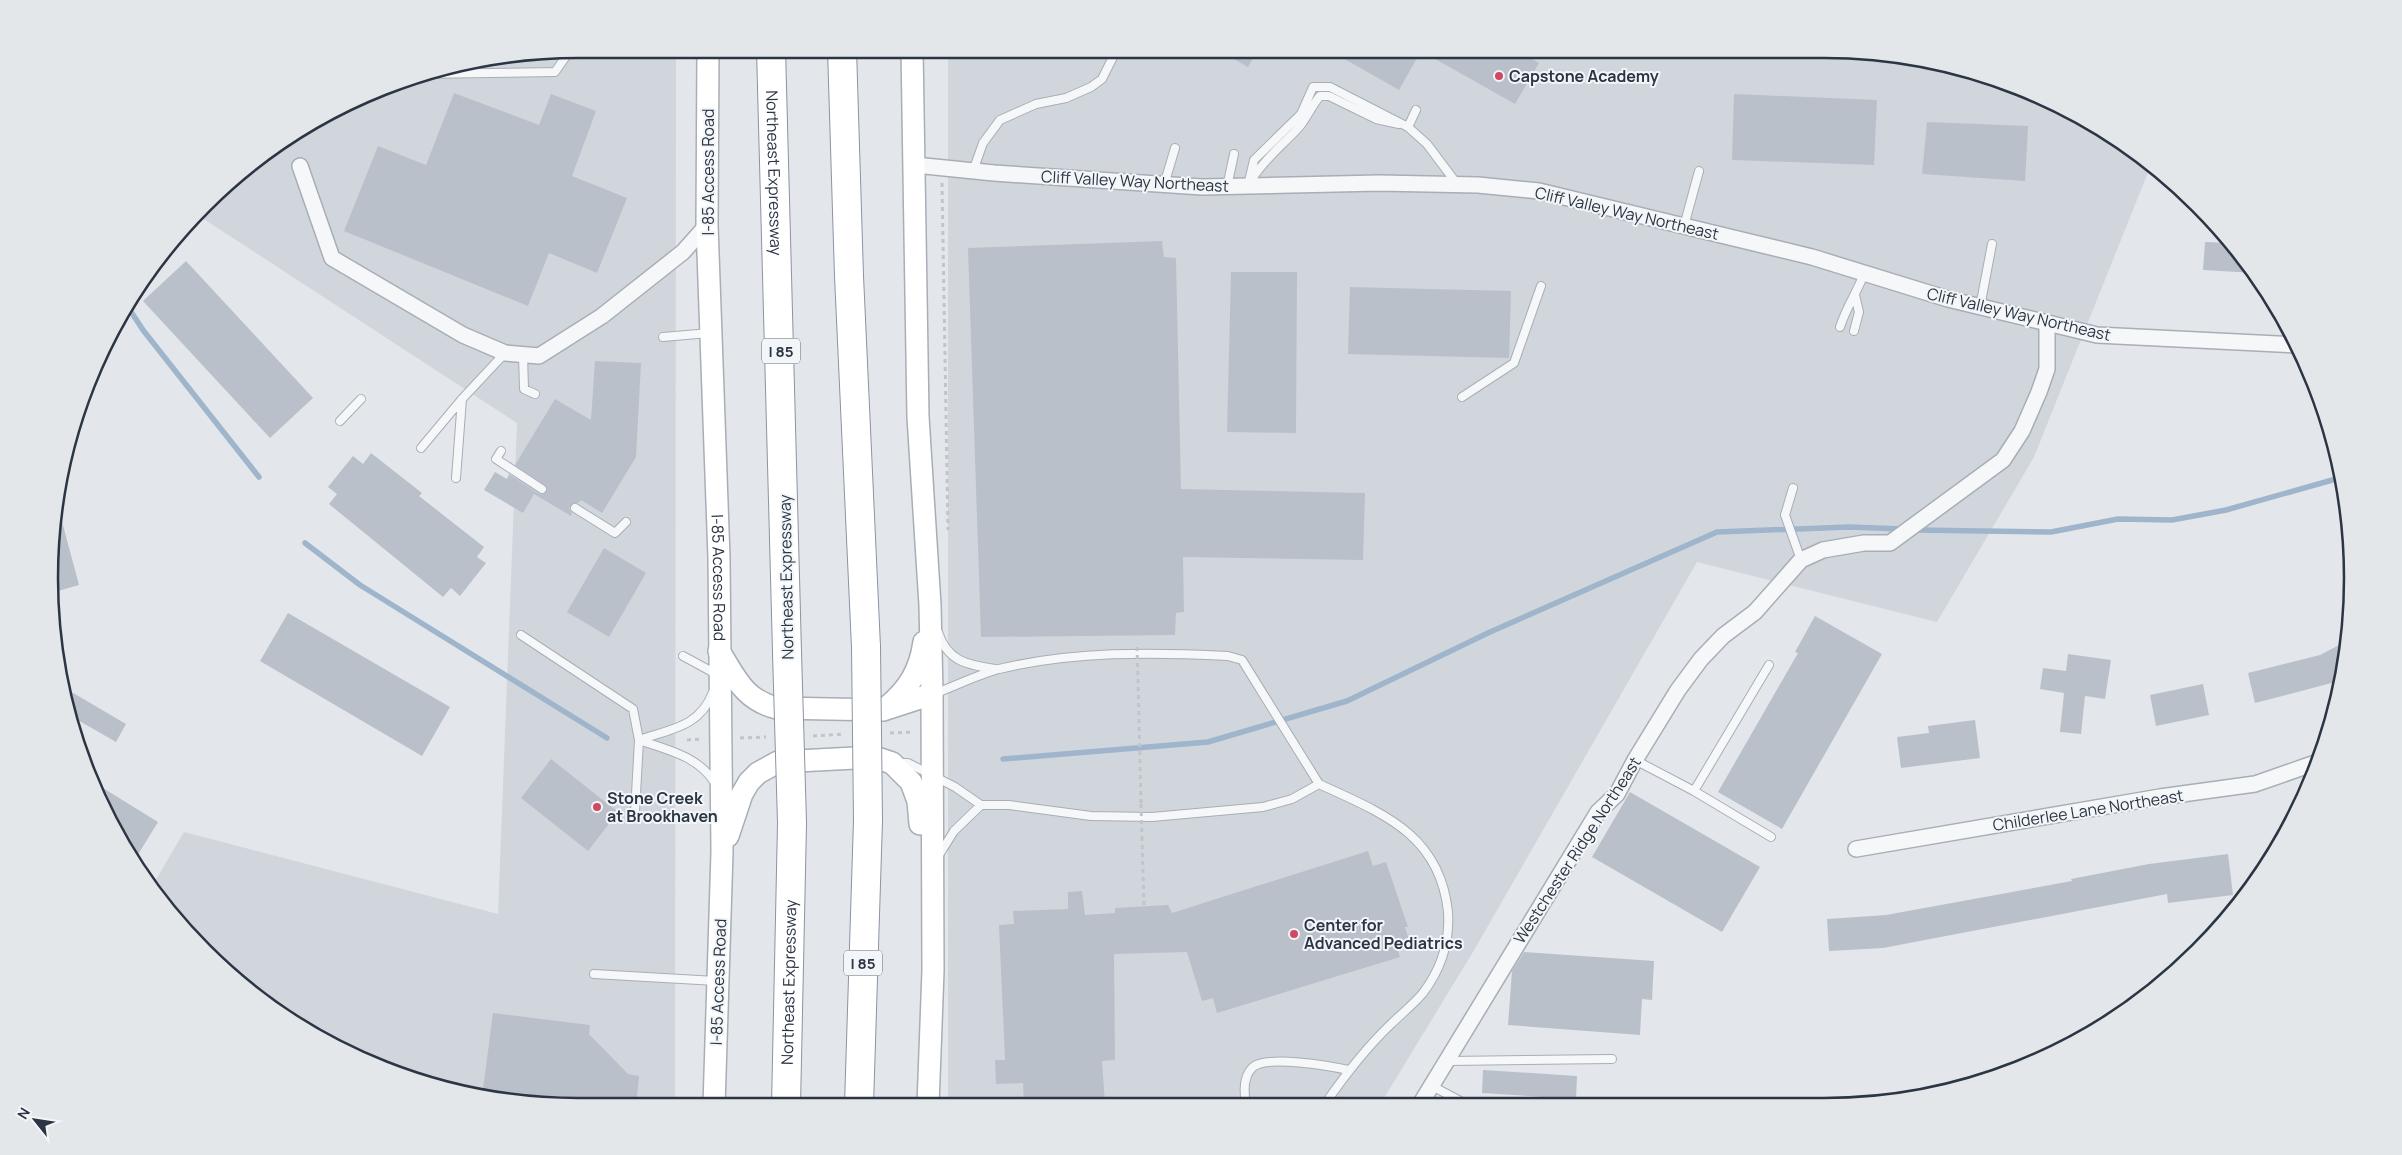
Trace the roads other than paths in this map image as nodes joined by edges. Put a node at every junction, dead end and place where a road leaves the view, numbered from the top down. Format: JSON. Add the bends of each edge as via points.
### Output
{"nodes":[{"id":1,"x":564,"y":58,"type":"edge"},
{"id":2,"x":708,"y":58,"type":"edge"},
{"id":3,"x":771,"y":58,"type":"edge"},
{"id":4,"x":842,"y":58,"type":"edge"},
{"id":5,"x":912,"y":58,"type":"edge"},
{"id":6,"x":1112,"y":58,"type":"edge"},
{"id":7,"x":449,"y":74,"type":"edge"},
{"id":8,"x":1416,"y":110,"type":"dead end"},
{"id":9,"x":1408,"y":127,"type":"junction"},
{"id":10,"x":1175,"y":148,"type":"dead end"},
{"id":11,"x":1234,"y":154,"type":"dead end"},
{"id":12,"x":915,"y":165,"type":"junction"},
{"id":13,"x":300,"y":166,"type":"dead end"},
{"id":14,"x":973,"y":171,"type":"junction"},
{"id":15,"x":1699,"y":171,"type":"dead end"},
{"id":16,"x":1458,"y":185,"type":"junction"},
{"id":17,"x":1164,"y":186,"type":"junction"},
{"id":18,"x":1248,"y":186,"type":"junction"},
{"id":19,"x":1227,"y":187,"type":"junction"},
{"id":20,"x":707,"y":225,"type":"junction"},
{"id":21,"x":1684,"y":226,"type":"junction"},
{"id":22,"x":1992,"y":244,"type":"dead end"},
{"id":23,"x":1864,"y":274,"type":"junction"},
{"id":24,"x":1541,"y":286,"type":"dead end"},
{"id":25,"x":1855,"y":296,"type":"junction"},
{"id":26,"x":1980,"y":307,"type":"junction"},
{"id":27,"x":2047,"y":323,"type":"junction"},
{"id":28,"x":1840,"y":327,"type":"dead end"},
{"id":29,"x":1854,"y":331,"type":"dead end"},
{"id":30,"x":711,"y":333,"type":"junction"},
{"id":31,"x":663,"y":337,"type":"dead end"},
{"id":32,"x":2289,"y":345,"type":"edge"},
{"id":33,"x":505,"y":353,"type":"junction"},
{"id":34,"x":523,"y":355,"type":"junction"},
{"id":35,"x":535,"y":394,"type":"dead end"},
{"id":36,"x":1462,"y":397,"type":"dead end"},
{"id":37,"x":361,"y":399,"type":"dead end"},
{"id":38,"x":462,"y":399,"type":"junction"},
{"id":39,"x":340,"y":421,"type":"dead end"},
{"id":40,"x":421,"y":448,"type":"dead end"},
{"id":41,"x":502,"y":451,"type":"dead end"},
{"id":42,"x":456,"y":478,"type":"dead end"},
{"id":43,"x":1793,"y":488,"type":"dead end"},
{"id":44,"x":542,"y":489,"type":"dead end"},
{"id":45,"x":576,"y":508,"type":"dead end"},
{"id":46,"x":626,"y":522,"type":"dead end"},
{"id":47,"x":1801,"y":560,"type":"junction"},
{"id":48,"x":930,"y":606,"type":"junction"},
{"id":49,"x":521,"y":635,"type":"dead end"},
{"id":50,"x":719,"y":651,"type":"junction"},
{"id":51,"x":683,"y":656,"type":"dead end"},
{"id":52,"x":1769,"y":665,"type":"dead end"},
{"id":53,"x":997,"y":670,"type":"junction"},
{"id":54,"x":720,"y":676,"type":"junction"},
{"id":55,"x":932,"y":694,"type":"junction"},
{"id":56,"x":883,"y":710,"type":"junction"},
{"id":57,"x":639,"y":740,"type":"junction"},
{"id":58,"x":1635,"y":760,"type":"junction"},
{"id":59,"x":892,"y":763,"type":"junction"},
{"id":60,"x":2309,"y":765,"type":"edge"},
{"id":61,"x":931,"y":775,"type":"junction"},
{"id":62,"x":1319,"y":784,"type":"junction"},
{"id":63,"x":1694,"y":791,"type":"junction"},
{"id":64,"x":722,"y":793,"type":"junction"},
{"id":65,"x":981,"y":805,"type":"junction"},
{"id":66,"x":635,"y":812,"type":"dead end"},
{"id":67,"x":1770,"y":836,"type":"dead end"},
{"id":68,"x":1856,"y":849,"type":"dead end"},
{"id":69,"x":722,"y":852,"type":"junction"},
{"id":70,"x":932,"y":865,"type":"junction"},
{"id":71,"x":933,"y":972,"type":"junction"},
{"id":72,"x":594,"y":974,"type":"dead end"},
{"id":73,"x":718,"y":981,"type":"junction"},
{"id":74,"x":1612,"y":1059,"type":"dead end"},
{"id":75,"x":1449,"y":1061,"type":"junction"},
{"id":76,"x":1348,"y":1070,"type":"junction"},
{"id":77,"x":1432,"y":1086,"type":"junction"},
{"id":78,"x":714,"y":1098,"type":"edge"},
{"id":79,"x":786,"y":1098,"type":"edge"},
{"id":80,"x":859,"y":1098,"type":"edge"},
{"id":81,"x":928,"y":1098,"type":"edge"},
{"id":82,"x":1245,"y":1098,"type":"edge"},
{"id":83,"x":1329,"y":1098,"type":"edge"},
{"id":84,"x":1424,"y":1098,"type":"edge"},
{"id":85,"x":1455,"y":1098,"type":"edge"}],
"edges":[{"from":1,"to":7,"type":"lane","via":[[555,72]]},
{"from":2,"to":20,"type":"main road","name":"I-85 Access Road"},
{"from":3,"to":79,"type":"highway","name":"Northeast Expressway","number":"I 85","bridge":true,"via":[[792,823]]},
{"from":4,"to":80,"type":"highway","number":"I 85","bridge":true,"via":[[866,647],[868,820]]},
{"from":5,"to":12,"type":"main road"},
{"from":6,"to":14,"type":"lane","via":[[1102,79],[1091,87],[1066,98],[1036,104],[1000,120],[983,144]]},
{"from":8,"to":9,"type":"lane"},
{"from":9,"to":16,"type":"lane","via":[[1427,144]]},
{"from":9,"to":18,"type":"lane","via":[[1376,119],[1329,96],[1320,96],[1298,127],[1263,162]]},
{"from":9,"to":18,"type":"lane","via":[[1330,87],[1313,87],[1301,114],[1254,160]]},
{"from":10,"to":17,"type":"lane"},
{"from":11,"to":19,"type":"lane"},
{"from":12,"to":14,"type":"street","name":"Cliff Valley Way Northeast"},
{"from":12,"to":48,"type":"main road","via":[[918,417]]},
{"from":13,"to":33,"type":"street","via":[[332,258],[463,336]]},
{"from":14,"to":17,"type":"street","name":"Cliff Valley Way Northeast"},
{"from":15,"to":21,"type":"lane"},
{"from":16,"to":18,"type":"street","name":"Cliff Valley Way Northeast"},
{"from":16,"to":21,"type":"street","name":"Cliff Valley Way Northeast","via":[[1539,191]]},
{"from":17,"to":19,"type":"street","name":"Cliff Valley Way Northeast"},
{"from":18,"to":19,"type":"street","name":"Cliff Valley Way Northeast"},
{"from":20,"to":30,"type":"main road","name":"I-85 Access Road"},
{"from":20,"to":34,"type":"street","via":[[683,252],[602,316],[539,356]]},
{"from":21,"to":23,"type":"street","name":"Cliff Valley Way Northeast"},
{"from":22,"to":26,"type":"lane"},
{"from":23,"to":25,"type":"lane"},
{"from":23,"to":26,"type":"street","name":"Cliff Valley Way Northeast"},
{"from":24,"to":36,"type":"lane","via":[[1514,363]]},
{"from":25,"to":28,"type":"lane","via":[[1845,310]]},
{"from":25,"to":29,"type":"lane","via":[[1859,312]]},
{"from":26,"to":27,"type":"street","name":"Cliff Valley Way Northeast"},
{"from":27,"to":32,"type":"street","name":"Cliff Valley Way Northeast","via":[[2097,335]]},
{"from":27,"to":47,"type":"street","name":"Westchester Ridge Northeast","via":[[2047,369],[2022,431],[2003,460],[1890,542],[1823,550]]},
{"from":30,"to":31,"type":"lane"},
{"from":30,"to":50,"type":"main road","name":"I-85 Access Road"},
{"from":33,"to":34,"type":"street"},
{"from":33,"to":38,"type":"lane"},
{"from":34,"to":35,"type":"lane","via":[[524,389]]},
{"from":37,"to":39,"type":"lane"},
{"from":38,"to":40,"type":"lane"},
{"from":38,"to":42,"type":"lane"},
{"from":41,"to":44,"type":"lane","via":[[496,459]]},
{"from":43,"to":47,"type":"lane","via":[[1785,515]]},
{"from":45,"to":46,"type":"lane","via":[[615,533]]},
{"from":47,"to":58,"type":"street","name":"Westchester Ridge Northeast","via":[[1755,612],[1723,636],[1701,659]]},
{"from":48,"to":53,"type":"lane","via":[[950,655],[971,665]]},
{"from":48,"to":55,"type":"main road"},
{"from":48,"to":56,"type":"main road","via":[[923,650],[914,674],[903,694]]},
{"from":49,"to":57,"type":"lane","via":[[633,709]]},
{"from":50,"to":54,"type":"main road","name":"I-85 Access Road"},
{"from":50,"to":56,"type":"main road","via":[[747,694],[762,704],[777,708]]},
{"from":51,"to":54,"type":"lane"},
{"from":52,"to":63,"type":"lane"},
{"from":53,"to":55,"type":"lane"},
{"from":53,"to":62,"type":"lane","via":[[1089,655],[1223,655],[1242,660]]},
{"from":54,"to":57,"type":"lane","via":[[701,715],[687,724]]},
{"from":54,"to":64,"type":"main road","name":"I-85 Access Road"},
{"from":55,"to":56,"type":"main road"},
{"from":55,"to":61,"type":"main road"},
{"from":57,"to":64,"type":"lane","via":[[697,762]]},
{"from":57,"to":66,"type":"lane"},
{"from":58,"to":63,"type":"lane"},
{"from":58,"to":75,"type":"street","name":"Westchester Ridge Northeast","via":[[1617,794],[1593,820]]},
{"from":59,"to":61,"type":"lane","via":[[908,763]]},
{"from":59,"to":69,"type":"main road","via":[[874,757],[778,762],[749,782]]},
{"from":59,"to":71,"type":"main road","via":[[911,782],[918,801]]},
{"from":60,"to":68,"type":"street","name":"Childerlee Lane Northeast","via":[[2255,784]]},
{"from":61,"to":65,"type":"lane"},
{"from":61,"to":70,"type":"main road"},
{"from":62,"to":65,"type":"lane","via":[[1292,799],[1264,807],[1152,817],[1090,816],[1009,804]]},
{"from":62,"to":76,"type":"lane","via":[[1402,826],[1422,844],[1436,866],[1446,892],[1446,948],[1434,977],[1414,1004]]},
{"from":63,"to":67,"type":"lane"},
{"from":64,"to":69,"type":"main road","name":"I-85 Access Road"},
{"from":65,"to":70,"type":"lane","via":[[954,831]]},
{"from":69,"to":73,"type":"main road","name":"I-85 Access Road"},
{"from":70,"to":71,"type":"main road"},
{"from":71,"to":81,"type":"main road"},
{"from":72,"to":73,"type":"lane"},
{"from":73,"to":78,"type":"main road","name":"I-85 Access Road"},
{"from":74,"to":75,"type":"lane"},
{"from":75,"to":77,"type":"street","name":"Westchester Ridge Northeast"},
{"from":76,"to":82,"type":"lane","via":[[1274,1062],[1258,1064],[1247,1075]]},
{"from":76,"to":83,"type":"lane"},
{"from":77,"to":84,"type":"street","name":"Westchester Ridge Northeast"},
{"from":77,"to":85,"type":"lane"}]}
